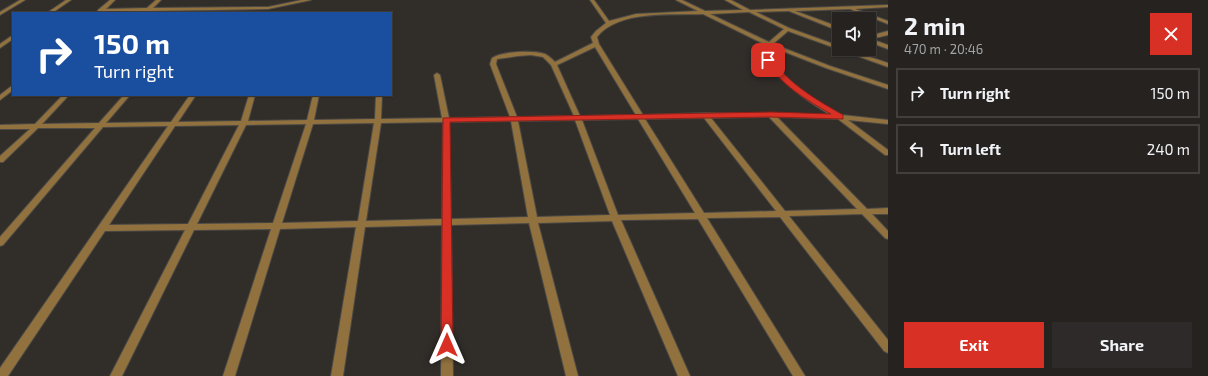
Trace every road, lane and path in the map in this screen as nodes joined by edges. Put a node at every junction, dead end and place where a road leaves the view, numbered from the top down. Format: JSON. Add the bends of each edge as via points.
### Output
{"nodes":[{"id":1,"x":23,"y":0,"type":"edge"},
{"id":2,"x":69,"y":0,"type":"edge"},
{"id":3,"x":113,"y":0,"type":"edge"},
{"id":4,"x":159,"y":0,"type":"edge"},
{"id":5,"x":309,"y":0,"type":"edge"},
{"id":6,"x":592,"y":0,"type":"edge"},
{"id":7,"x":678,"y":0,"type":"edge"},
{"id":8,"x":728,"y":0,"type":"edge"},
{"id":9,"x":199,"y":6,"type":"junction"},
{"id":10,"x":888,"y":6,"type":"edge"},
{"id":11,"x":240,"y":8,"type":"edge"},
{"id":12,"x":849,"y":8,"type":"junction"},
{"id":13,"x":788,"y":10,"type":"junction"},
{"id":14,"x":147,"y":11,"type":"edge"},
{"id":15,"x":268,"y":11,"type":"edge"},
{"id":16,"x":752,"y":11,"type":"junction"},
{"id":17,"x":51,"y":12,"type":"edge"},
{"id":18,"x":99,"y":12,"type":"edge"},
{"id":19,"x":193,"y":12,"type":"edge"},
{"id":20,"x":701,"y":12,"type":"junction"},
{"id":21,"x":0,"y":14,"type":"edge"},
{"id":22,"x":608,"y":23,"type":"junction"},
{"id":23,"x":888,"y":23,"type":"edge"},
{"id":24,"x":832,"y":26,"type":"edge"},
{"id":25,"x":787,"y":29,"type":"junction"},
{"id":26,"x":888,"y":33,"type":"edge"},
{"id":27,"x":876,"y":37,"type":"edge"},
{"id":28,"x":12,"y":38,"type":"edge"},
{"id":29,"x":876,"y":42,"type":"edge"},
{"id":30,"x":12,"y":43,"type":"edge"},
{"id":31,"x":1,"y":44,"type":"edge"},
{"id":32,"x":596,"y":44,"type":"junction"},
{"id":33,"x":769,"y":44,"type":"junction"},
{"id":34,"x":832,"y":46,"type":"edge"},
{"id":35,"x":888,"y":47,"type":"edge"},
{"id":36,"x":861,"y":56,"type":"edge"},
{"id":37,"x":554,"y":64,"type":"junction"},
{"id":38,"x":888,"y":65,"type":"edge"},
{"id":39,"x":437,"y":75,"type":"dead end"},
{"id":40,"x":888,"y":87,"type":"edge"},
{"id":41,"x":12,"y":88,"type":"edge"},
{"id":42,"x":65,"y":96,"type":"edge"},
{"id":43,"x":126,"y":96,"type":"edge"},
{"id":44,"x":192,"y":96,"type":"edge"},
{"id":45,"x":252,"y":96,"type":"edge"},
{"id":46,"x":316,"y":96,"type":"edge"},
{"id":47,"x":379,"y":96,"type":"edge"},
{"id":48,"x":0,"y":98,"type":"edge"},
{"id":49,"x":705,"y":115,"type":"junction"},
{"id":50,"x":771,"y":115,"type":"junction"},
{"id":51,"x":640,"y":116,"type":"junction"},
{"id":52,"x":840,"y":117,"type":"junction"},
{"id":53,"x":514,"y":118,"type":"junction"},
{"id":54,"x":578,"y":118,"type":"junction"},
{"id":55,"x":446,"y":119,"type":"junction"},
{"id":56,"x":378,"y":120,"type":"junction"},
{"id":57,"x":244,"y":122,"type":"junction"},
{"id":58,"x":310,"y":122,"type":"junction"},
{"id":59,"x":888,"y":122,"type":"edge"},
{"id":60,"x":173,"y":124,"type":"junction"},
{"id":61,"x":101,"y":125,"type":"junction"},
{"id":62,"x":37,"y":126,"type":"junction"},
{"id":63,"x":0,"y":127,"type":"edge"},
{"id":64,"x":888,"y":153,"type":"edge"},
{"id":65,"x":0,"y":160,"type":"edge"},
{"id":66,"x":888,"y":211,"type":"edge"},
{"id":67,"x":864,"y":212,"type":"junction"},
{"id":68,"x":782,"y":213,"type":"junction"},
{"id":69,"x":700,"y":215,"type":"junction"},
{"id":70,"x":615,"y":217,"type":"junction"},
{"id":71,"x":533,"y":220,"type":"junction"},
{"id":72,"x":446,"y":222,"type":"junction"},
{"id":73,"x":361,"y":224,"type":"junction"},
{"id":74,"x":191,"y":226,"type":"junction"},
{"id":75,"x":277,"y":226,"type":"junction"},
{"id":76,"x":101,"y":228,"type":"junction"},
{"id":77,"x":10,"y":231,"type":"junction"},
{"id":78,"x":0,"y":232,"type":"edge"},
{"id":79,"x":888,"y":236,"type":"edge"},
{"id":80,"x":0,"y":243,"type":"edge"},
{"id":81,"x":888,"y":348,"type":"edge"},
{"id":82,"x":1,"y":376,"type":"edge"},
{"id":83,"x":116,"y":376,"type":"edge"},
{"id":84,"x":229,"y":376,"type":"edge"},
{"id":85,"x":337,"y":376,"type":"edge"},
{"id":86,"x":447,"y":376,"type":"edge"},
{"id":87,"x":572,"y":376,"type":"edge"},
{"id":88,"x":684,"y":376,"type":"edge"},
{"id":89,"x":799,"y":376,"type":"edge"}],
"edges":[{"from":1,"to":21,"type":"street"},
{"from":2,"to":17,"type":"street"},
{"from":3,"to":18,"type":"street"},
{"from":4,"to":14,"type":"street"},
{"from":5,"to":15,"type":"street"},
{"from":6,"to":22,"type":"street"},
{"from":7,"to":20,"type":"street"},
{"from":8,"to":16,"type":"street"},
{"from":9,"to":11,"type":"street"},
{"from":9,"to":14,"type":"street"},
{"from":9,"to":19,"type":"street"},
{"from":10,"to":12,"type":"street"},
{"from":11,"to":15,"type":"street"},
{"from":12,"to":13,"type":"street"},
{"from":12,"to":23,"type":"street"},
{"from":13,"to":16,"type":"street"},
{"from":13,"to":24,"type":"street"},
{"from":14,"to":18,"type":"street"},
{"from":16,"to":20,"type":"street"},
{"from":16,"to":25,"type":"street"},
{"from":20,"to":22,"type":"street","via":[[636,15]]},
{"from":20,"to":33,"type":"street"},
{"from":22,"to":32,"type":"street","via":[[594,37]]},
{"from":25,"to":33,"type":"street"},
{"from":25,"to":34,"type":"street"},
{"from":26,"to":27,"type":"street"},
{"from":28,"to":31,"type":"street"},
{"from":29,"to":35,"type":"street"},
{"from":30,"to":31,"type":"street"},
{"from":32,"to":37,"type":"street"},
{"from":32,"to":51,"type":"street"},
{"from":33,"to":40,"type":"street"},
{"from":33,"to":52,"type":"street","via":[[768,60],[774,68],[802,94]]},
{"from":36,"to":38,"type":"street"},
{"from":37,"to":53,"type":"street","via":[[548,58],[533,54],[495,58],[493,64]]},
{"from":37,"to":54,"type":"street"},
{"from":39,"to":55,"type":"street"},
{"from":41,"to":48,"type":"street"},
{"from":42,"to":62,"type":"street"},
{"from":43,"to":61,"type":"street"},
{"from":44,"to":60,"type":"street"},
{"from":45,"to":57,"type":"street"},
{"from":46,"to":58,"type":"street"},
{"from":47,"to":56,"type":"street"},
{"from":49,"to":50,"type":"street"},
{"from":49,"to":51,"type":"street"},
{"from":49,"to":68,"type":"street"},
{"from":50,"to":52,"type":"street"},
{"from":50,"to":67,"type":"street"},
{"from":51,"to":54,"type":"street"},
{"from":51,"to":69,"type":"street"},
{"from":52,"to":59,"type":"street"},
{"from":52,"to":64,"type":"street"},
{"from":53,"to":54,"type":"street"},
{"from":53,"to":55,"type":"street"},
{"from":53,"to":71,"type":"street"},
{"from":54,"to":70,"type":"street"},
{"from":55,"to":56,"type":"street"},
{"from":55,"to":72,"type":"street"},
{"from":56,"to":58,"type":"street"},
{"from":56,"to":73,"type":"street"},
{"from":57,"to":58,"type":"street"},
{"from":57,"to":60,"type":"street"},
{"from":57,"to":74,"type":"street"},
{"from":58,"to":75,"type":"street"},
{"from":60,"to":61,"type":"street"},
{"from":60,"to":76,"type":"street"},
{"from":61,"to":62,"type":"street"},
{"from":61,"to":77,"type":"street"},
{"from":62,"to":63,"type":"street"},
{"from":62,"to":65,"type":"street"},
{"from":66,"to":67,"type":"street"},
{"from":67,"to":68,"type":"street"},
{"from":67,"to":79,"type":"street"},
{"from":68,"to":69,"type":"street"},
{"from":68,"to":81,"type":"street"},
{"from":69,"to":70,"type":"street"},
{"from":69,"to":89,"type":"street"},
{"from":70,"to":71,"type":"street"},
{"from":70,"to":88,"type":"street"},
{"from":71,"to":72,"type":"street"},
{"from":71,"to":87,"type":"street"},
{"from":72,"to":73,"type":"street"},
{"from":72,"to":86,"type":"street"},
{"from":73,"to":75,"type":"street"},
{"from":73,"to":85,"type":"street"},
{"from":74,"to":75,"type":"street"},
{"from":74,"to":76,"type":"street"},
{"from":74,"to":83,"type":"street"},
{"from":75,"to":84,"type":"street"},
{"from":76,"to":82,"type":"street"},
{"from":77,"to":78,"type":"street"},
{"from":77,"to":80,"type":"street"}]}
